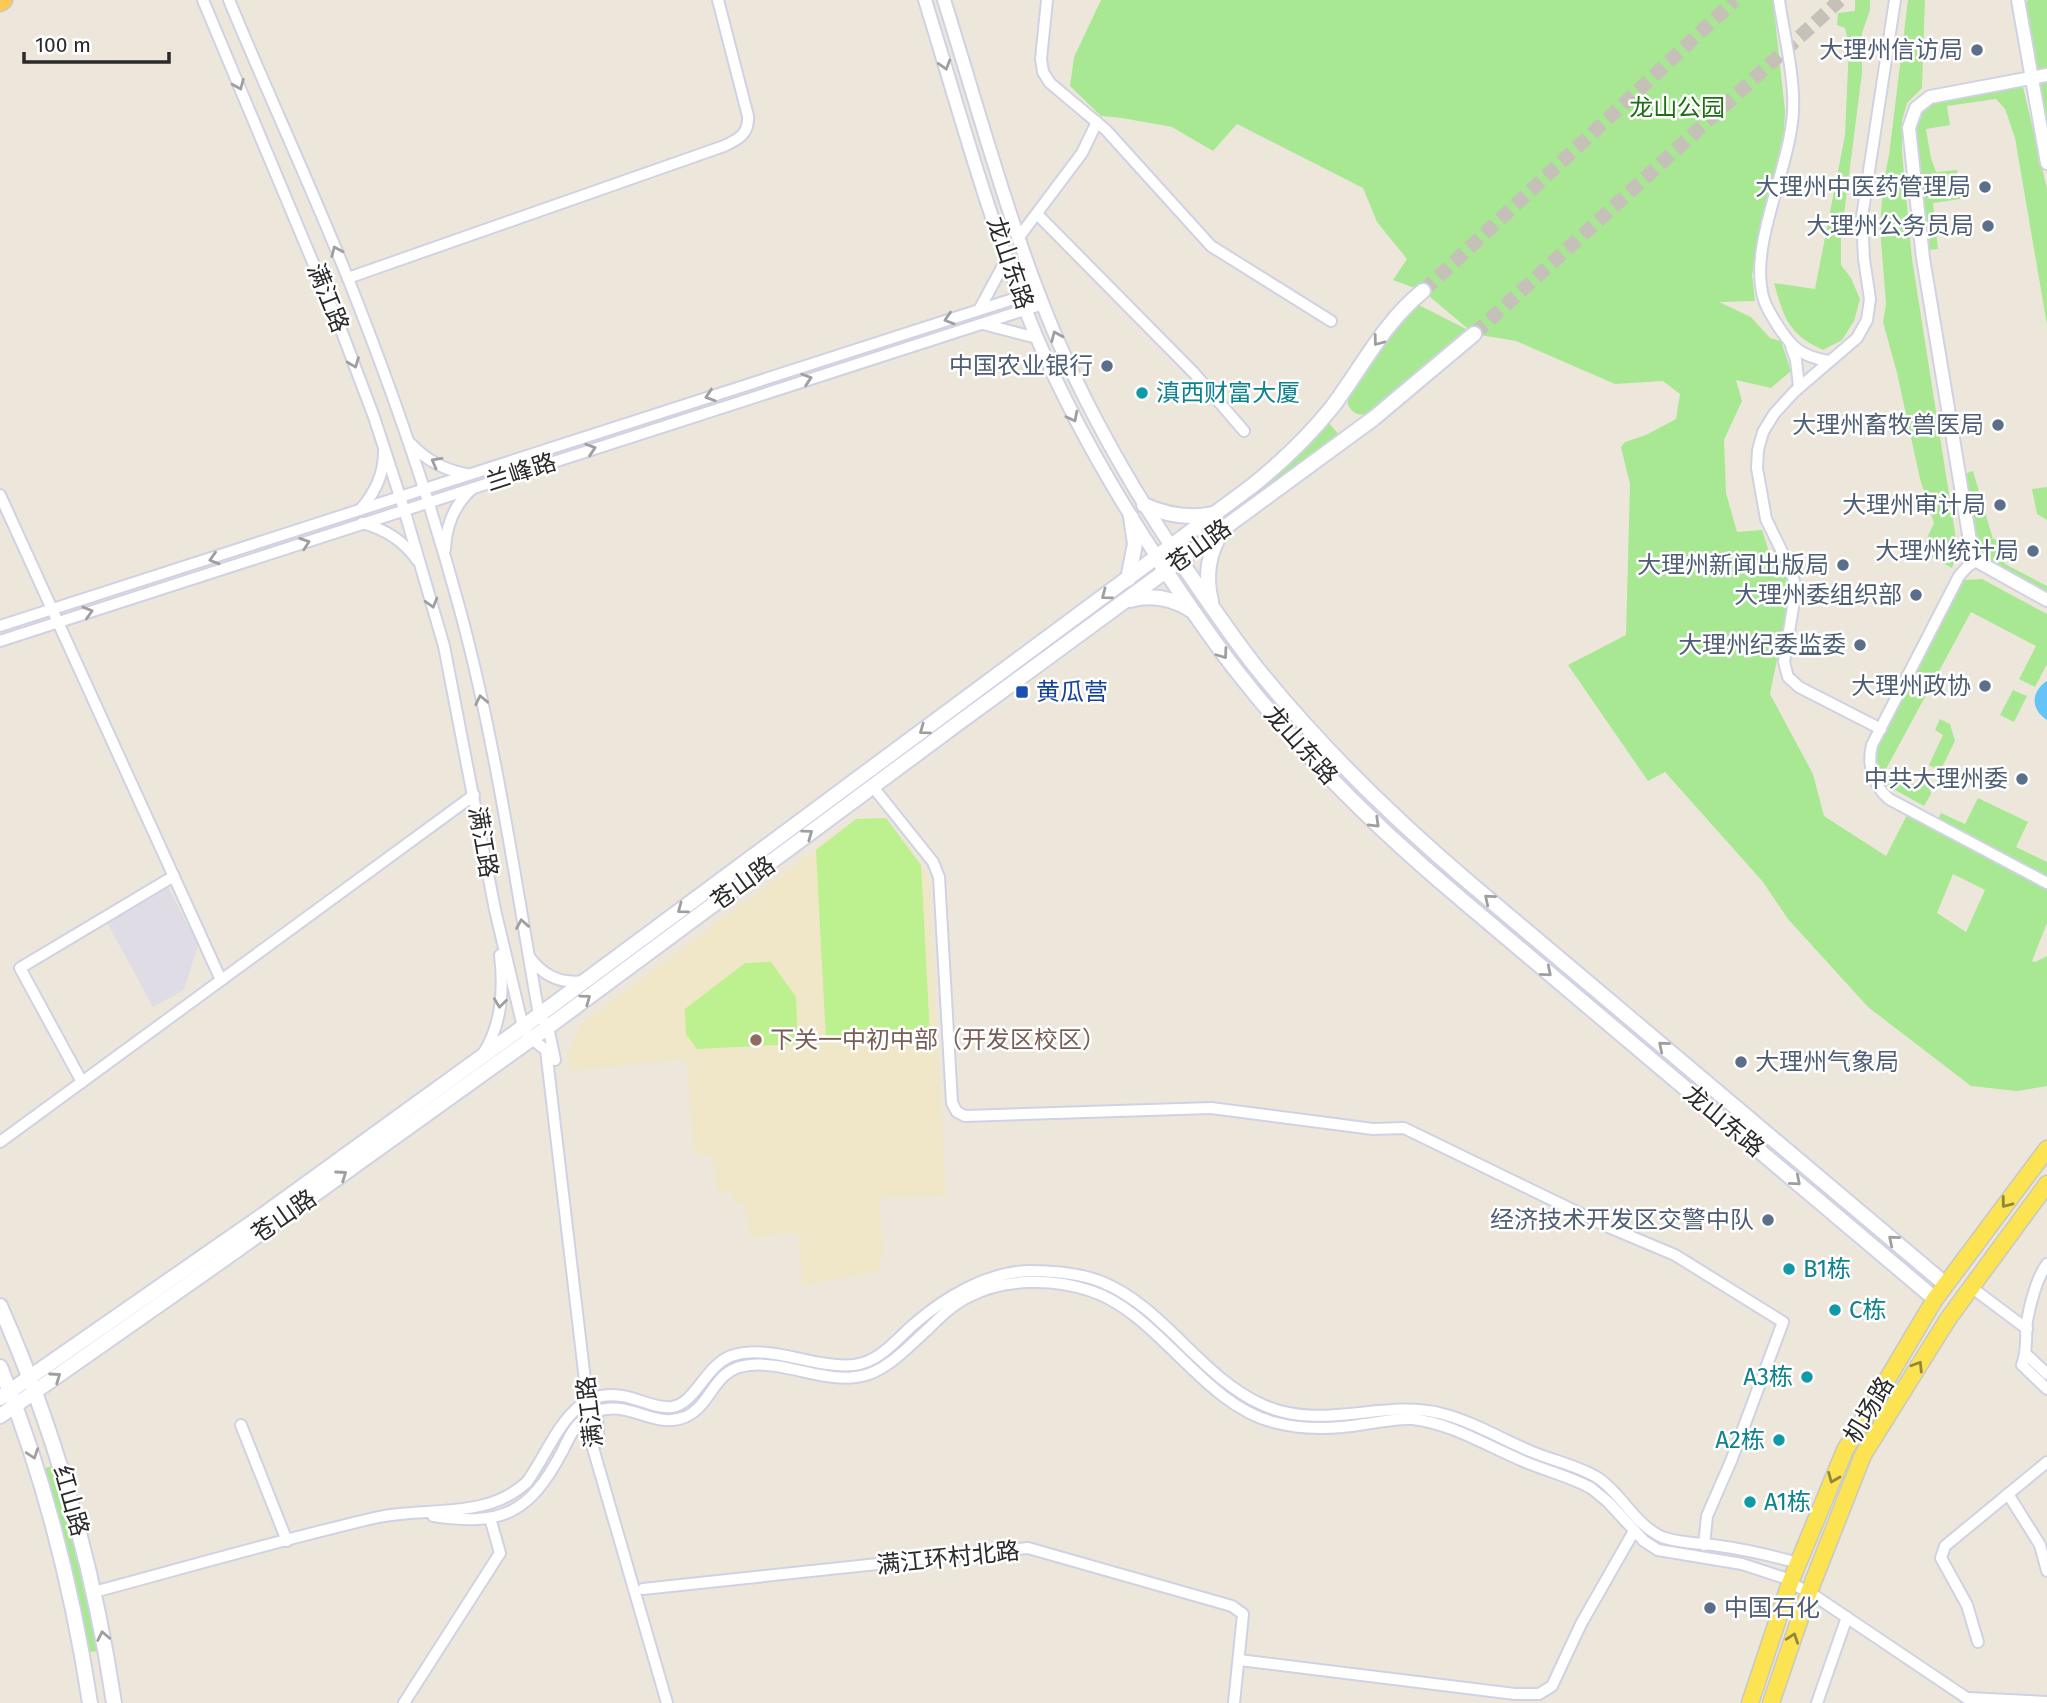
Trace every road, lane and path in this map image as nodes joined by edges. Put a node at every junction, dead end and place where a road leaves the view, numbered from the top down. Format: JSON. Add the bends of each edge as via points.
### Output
{"nodes":[{"id":1,"x":203,"y":0,"type":"edge"},
{"id":2,"x":229,"y":0,"type":"edge"},
{"id":3,"x":718,"y":0,"type":"edge"},
{"id":4,"x":925,"y":0,"type":"edge"},
{"id":5,"x":944,"y":0,"type":"edge"},
{"id":6,"x":1047,"y":0,"type":"edge"},
{"id":7,"x":1779,"y":0,"type":"edge"},
{"id":8,"x":1895,"y":0,"type":"edge"},
{"id":9,"x":2018,"y":0,"type":"edge"},
{"id":10,"x":2047,"y":75,"type":"edge"},
{"id":11,"x":2032,"y":78,"type":"junction"},
{"id":12,"x":1097,"y":122,"type":"junction"},
{"id":13,"x":2047,"y":163,"type":"edge"},
{"id":14,"x":1037,"y":214,"type":"junction"},
{"id":15,"x":1019,"y":237,"type":"junction"},
{"id":16,"x":1007,"y":258,"type":"junction"},
{"id":17,"x":348,"y":278,"type":"junction"},
{"id":18,"x":1423,"y":290,"type":"tunnel mouth"},
{"id":19,"x":1040,"y":298,"type":"junction"},
{"id":20,"x":1023,"y":303,"type":"junction"},
{"id":21,"x":979,"y":310,"type":"junction"},
{"id":22,"x":1331,"y":321,"type":"dead end"},
{"id":23,"x":980,"y":324,"type":"junction"},
{"id":24,"x":1474,"y":334,"type":"tunnel mouth"},
{"id":25,"x":1037,"y":338,"type":"junction"},
{"id":26,"x":1791,"y":346,"type":"junction"},
{"id":27,"x":1828,"y":361,"type":"junction"},
{"id":28,"x":1799,"y":387,"type":"junction"},
{"id":29,"x":1244,"y":431,"type":"dead end"},
{"id":30,"x":408,"y":440,"type":"junction"},
{"id":31,"x":384,"y":446,"type":"junction"},
{"id":32,"x":469,"y":474,"type":"junction"},
{"id":33,"x":473,"y":487,"type":"junction"},
{"id":34,"x":424,"y":489,"type":"junction"},
{"id":35,"x":0,"y":495,"type":"edge"},
{"id":36,"x":400,"y":496,"type":"junction"},
{"id":37,"x":428,"y":502,"type":"junction"},
{"id":38,"x":1144,"y":505,"type":"junction"},
{"id":39,"x":404,"y":509,"type":"junction"},
{"id":40,"x":359,"y":510,"type":"junction"},
{"id":41,"x":1217,"y":513,"type":"junction"},
{"id":42,"x":1131,"y":517,"type":"junction"},
{"id":43,"x":362,"y":523,"type":"junction"},
{"id":44,"x":1225,"y":528,"type":"junction"},
{"id":45,"x":1171,"y":546,"type":"junction"},
{"id":46,"x":1157,"y":557,"type":"junction"},
{"id":47,"x":1180,"y":560,"type":"junction"},
{"id":48,"x":1977,"y":561,"type":"junction"},
{"id":49,"x":448,"y":569,"type":"junction"},
{"id":50,"x":1166,"y":570,"type":"junction"},
{"id":51,"x":424,"y":573,"type":"junction"},
{"id":52,"x":1128,"y":579,"type":"junction"},
{"id":53,"x":2047,"y":600,"type":"edge"},
{"id":54,"x":1119,"y":604,"type":"junction"},
{"id":55,"x":52,"y":609,"type":"junction"},
{"id":56,"x":1214,"y":609,"type":"junction"},
{"id":57,"x":1196,"y":614,"type":"junction"},
{"id":58,"x":58,"y":622,"type":"junction"},
{"id":59,"x":0,"y":626,"type":"edge"},
{"id":60,"x":0,"y":641,"type":"edge"},
{"id":61,"x":1881,"y":729,"type":"junction"},
{"id":62,"x":873,"y":787,"type":"junction"},
{"id":63,"x":474,"y":795,"type":"junction"},
{"id":64,"x":174,"y":876,"type":"junction"},
{"id":65,"x":2047,"y":883,"type":"edge"},
{"id":66,"x":495,"y":910,"type":"junction"},
{"id":67,"x":528,"y":956,"type":"junction"},
{"id":68,"x":222,"y":980,"type":"junction"},
{"id":69,"x":587,"y":980,"type":"junction"},
{"id":70,"x":543,"y":1021,"type":"junction"},
{"id":71,"x":527,"y":1033,"type":"junction"},
{"id":72,"x":478,"y":1059,"type":"junction"},
{"id":73,"x":82,"y":1082,"type":"junction"},
{"id":74,"x":0,"y":1142,"type":"edge"},
{"id":75,"x":2047,"y":1149,"type":"edge"},
{"id":76,"x":2047,"y":1184,"type":"edge"},
{"id":77,"x":1917,"y":1260,"type":"junction"},
{"id":78,"x":2047,"y":1264,"type":"edge"},
{"id":79,"x":1905,"y":1274,"type":"junction"},
{"id":80,"x":1101,"y":1282,"type":"junction"},
{"id":81,"x":1945,"y":1284,"type":"junction"},
{"id":82,"x":1971,"y":1287,"type":"junction"},
{"id":83,"x":1096,"y":1293,"type":"junction"},
{"id":84,"x":1935,"y":1299,"type":"junction"},
{"id":85,"x":0,"y":1306,"type":"edge"},
{"id":86,"x":2027,"y":1329,"type":"junction"},
{"id":87,"x":908,"y":1330,"type":"junction"},
{"id":88,"x":916,"y":1339,"type":"junction"},
{"id":89,"x":2026,"y":1354,"type":"junction"},
{"id":90,"x":0,"y":1367,"type":"edge"},
{"id":91,"x":2047,"y":1374,"type":"edge"},
{"id":92,"x":33,"y":1384,"type":"junction"},
{"id":93,"x":2047,"y":1389,"type":"edge"},
{"id":94,"x":5,"y":1394,"type":"edge"},
{"id":95,"x":592,"y":1398,"type":"junction"},
{"id":96,"x":15,"y":1405,"type":"junction"},
{"id":97,"x":593,"y":1413,"type":"junction"},
{"id":98,"x":0,"y":1416,"type":"edge"},
{"id":99,"x":241,"y":1425,"type":"dead end"},
{"id":100,"x":541,"y":1459,"type":"junction"},
{"id":101,"x":2047,"y":1462,"type":"edge"},
{"id":102,"x":554,"y":1465,"type":"junction"},
{"id":103,"x":2008,"y":1494,"type":"junction"},
{"id":104,"x":413,"y":1514,"type":"junction"},
{"id":105,"x":490,"y":1518,"type":"junction"},
{"id":106,"x":1634,"y":1531,"type":"junction"},
{"id":107,"x":287,"y":1541,"type":"junction"},
{"id":108,"x":1704,"y":1545,"type":"junction"},
{"id":109,"x":1798,"y":1563,"type":"junction"},
{"id":110,"x":2047,"y":1571,"type":"edge"},
{"id":111,"x":1791,"y":1581,"type":"junction"},
{"id":112,"x":643,"y":1589,"type":"junction"},
{"id":113,"x":94,"y":1592,"type":"junction"},
{"id":114,"x":1809,"y":1592,"type":"junction"},
{"id":115,"x":1847,"y":1617,"type":"junction"},
{"id":116,"x":1978,"y":1642,"type":"dead end"},
{"id":117,"x":1239,"y":1660,"type":"junction"},
{"id":118,"x":1971,"y":1701,"type":"edge"},
{"id":119,"x":2047,"y":1702,"type":"edge"},
{"id":120,"x":90,"y":1703,"type":"edge"},
{"id":121,"x":114,"y":1703,"type":"edge"},
{"id":122,"x":404,"y":1703,"type":"edge"},
{"id":123,"x":667,"y":1703,"type":"edge"},
{"id":124,"x":675,"y":1703,"type":"edge"},
{"id":125,"x":1234,"y":1703,"type":"edge"},
{"id":126,"x":1750,"y":1703,"type":"edge"},
{"id":127,"x":1771,"y":1703,"type":"edge"},
{"id":128,"x":1817,"y":1703,"type":"edge"}],
"edges":[{"from":1,"to":31,"type":"street","name":"满江路","one_way":true,"via":[[330,303]]},
{"from":17,"to":2,"type":"street","name":"满江路","one_way":true},
{"from":3,"to":17,"type":"street","via":[[748,116],[747,130],[737,140]]},
{"from":4,"to":16,"type":"street","name":"龙山东路","one_way":true},
{"from":5,"to":15,"type":"street","name":"龙山东路"},
{"from":6,"to":12,"type":"street","via":[[1043,72]]},
{"from":7,"to":26,"type":"street","via":[[1793,110],[1760,275],[1765,302]]},
{"from":8,"to":27,"type":"street","via":[[1862,217],[1869,310],[1857,338]]},
{"from":9,"to":11,"type":"street"},
{"from":10,"to":11,"type":"street"},
{"from":11,"to":13,"type":"street"},
{"from":11,"to":48,"type":"street","via":[[1930,97],[1916,108],[1910,121],[1923,258],[1969,542]]},
{"from":12,"to":14,"type":"street","via":[[1082,153]]},
{"from":12,"to":22,"type":"street","via":[[1211,246]]},
{"from":14,"to":15,"type":"street"},
{"from":14,"to":29,"type":"street","via":[[1194,373]]},
{"from":15,"to":19,"type":"street","name":"龙山东路"},
{"from":16,"to":20,"type":"street","name":"龙山东路"},
{"from":16,"to":21,"type":"street"},
{"from":17,"to":30,"type":"street","name":"满江路"},
{"from":18,"to":41,"type":"main road","name":"苍山路","one_way":true,"via":[[1391,324],[1306,438]]},
{"from":19,"to":20,"type":"street","name":"兰峰路"},
{"from":38,"to":19,"type":"street","name":"龙山东路","one_way":true,"via":[[1086,402]]},
{"from":20,"to":21,"type":"street","name":"兰峰路"},
{"from":20,"to":23,"type":"street","name":"兰峰路"},
{"from":20,"to":25,"type":"street","name":"龙山东路"},
{"from":21,"to":32,"type":"street","name":"兰峰路","one_way":true},
{"from":23,"to":25,"type":"street"},
{"from":33,"to":23,"type":"street","name":"兰峰路","one_way":true},
{"from":24,"to":44,"type":"main road","name":"苍山路","via":[[1392,405]]},
{"from":25,"to":42,"type":"street","name":"龙山东路","one_way":true,"via":[[1083,436]]},
{"from":26,"to":27,"type":"street"},
{"from":26,"to":28,"type":"street"},
{"from":27,"to":28,"type":"street"},
{"from":28,"to":61,"type":"street","via":[[1768,423],[1757,457],[1766,519],[1796,589],[1786,673],[1799,687]]},
{"from":32,"to":30,"type":"street","one_way":true,"via":[[432,462]]},
{"from":30,"to":34,"type":"street","name":"满江路"},
{"from":31,"to":36,"type":"street","name":"满江路"},
{"from":31,"to":40,"type":"street","via":[[380,477]]},
{"from":32,"to":34,"type":"street","name":"兰峰路"},
{"from":33,"to":37,"type":"street","name":"兰峰路"},
{"from":33,"to":49,"type":"street","via":[[447,528]]},
{"from":34,"to":36,"type":"street","name":"兰峰路"},
{"from":34,"to":37,"type":"street","name":"满江路"},
{"from":35,"to":55,"type":"street"},
{"from":36,"to":39,"type":"street","name":"满江路"},
{"from":36,"to":40,"type":"street","name":"兰峰路"},
{"from":37,"to":39,"type":"street","name":"兰峰路"},
{"from":37,"to":49,"type":"street","name":"满江路"},
{"from":38,"to":41,"type":"main road","via":[[1182,516]]},
{"from":38,"to":45,"type":"street","name":"龙山东路"},
{"from":39,"to":43,"type":"street","name":"兰峰路"},
{"from":39,"to":51,"type":"street","name":"满江路"},
{"from":40,"to":55,"type":"street","name":"兰峰路","one_way":true},
{"from":41,"to":45,"type":"main road","name":"苍山路"},
{"from":42,"to":46,"type":"street","name":"龙山东路"},
{"from":42,"to":52,"type":"main road","via":[[1135,544]]},
{"from":43,"to":51,"type":"street","via":[[402,542]]},
{"from":58,"to":43,"type":"street","name":"兰峰路","one_way":true},
{"from":44,"to":47,"type":"main road","name":"苍山路"},
{"from":44,"to":56,"type":"main road","via":[[1209,566]]},
{"from":45,"to":46,"type":"main road","name":"苍山路"},
{"from":45,"to":47,"type":"main road","name":"龙山东路"},
{"from":46,"to":50,"type":"main road","name":"龙山东路"},
{"from":46,"to":52,"type":"main road","name":"苍山路"},
{"from":47,"to":50,"type":"main road","name":"苍山路"},
{"from":47,"to":56,"type":"main road","name":"龙山东路"},
{"from":48,"to":53,"type":"street"},
{"from":48,"to":61,"type":"street","via":[[1959,576]]},
{"from":67,"to":49,"type":"street","name":"满江路","one_way":true,"via":[[477,684]]},
{"from":50,"to":54,"type":"main road","name":"苍山路"},
{"from":50,"to":57,"type":"main road","name":"龙山东路"},
{"from":51,"to":63,"type":"street","name":"满江路","one_way":true,"via":[[449,668]]},
{"from":52,"to":69,"type":"main road","name":"苍山路","one_way":true},
{"from":54,"to":57,"type":"main road","via":[[1160,597]]},
{"from":54,"to":62,"type":"main road","name":"苍山路"},
{"from":55,"to":58,"type":"street"},
{"from":55,"to":59,"type":"street","name":"兰峰路"},
{"from":77,"to":56,"type":"main road","name":"龙山东路","one_way":true,"via":[[1406,827],[1285,701]]},
{"from":57,"to":79,"type":"main road","name":"龙山东路","one_way":true,"via":[[1279,722],[1385,832]]},
{"from":58,"to":60,"type":"street","name":"兰峰路"},
{"from":58,"to":64,"type":"street"},
{"from":61,"to":65,"type":"street","via":[[1870,755],[1880,791]]},
{"from":70,"to":62,"type":"main road","name":"苍山路","one_way":true},
{"from":62,"to":108,"type":"street","via":[[933,862],[939,877],[952,1104],[957,1112],[965,1116],[1211,1108],[1373,1129],[1404,1128],[1675,1255],[1783,1322],[1707,1516]]},
{"from":63,"to":66,"type":"street","name":"满江路"},
{"from":63,"to":68,"type":"street"},
{"from":64,"to":68,"type":"street"},
{"from":64,"to":73,"type":"street","via":[[20,968]]},
{"from":66,"to":71,"type":"street","name":"满江路"},
{"from":66,"to":72,"type":"street","one_way":true,"via":[[501,1004],[494,1031]]},
{"from":67,"to":69,"type":"street","via":[[552,978]]},
{"from":67,"to":70,"type":"street","name":"满江路"},
{"from":68,"to":73,"type":"street"},
{"from":69,"to":70,"type":"main road","name":"苍山路"},
{"from":70,"to":71,"type":"main road","name":"苍山路"},
{"from":70,"to":95,"type":"street","name":"满江路","via":[[553,1047]]},
{"from":71,"to":72,"type":"main road","name":"苍山路"},
{"from":92,"to":71,"type":"main road","name":"苍山路","one_way":true,"via":[[224,1259]]},
{"from":71,"to":95,"type":"street","name":"满江路","via":[[546,1050]]},
{"from":72,"to":92,"type":"main road","name":"苍山路"},
{"from":73,"to":74,"type":"street"},
{"from":75,"to":81,"type":"main road","name":"机场路","one_way":true},
{"from":76,"to":82,"type":"main road","name":"机场路"},
{"from":77,"to":79,"type":"main road"},
{"from":77,"to":81,"type":"main road","name":"龙山东路"},
{"from":78,"to":86,"type":"street","via":[[2039,1274]]},
{"from":79,"to":84,"type":"main road","name":"龙山东路"},
{"from":80,"to":83,"type":"street"},
{"from":80,"to":87,"type":"street","via":[[1051,1272],[1005,1274],[955,1295]]},
{"from":80,"to":108,"type":"street","via":[[1141,1306],[1224,1381],[1266,1407],[1312,1416],[1410,1409],[1448,1415],[1594,1476],[1658,1535]]},
{"from":81,"to":84,"type":"main road","name":"机场路"},
{"from":82,"to":86,"type":"street"},
{"from":114,"to":82,"type":"main road","name":"机场路","one_way":true,"via":[[1863,1455]]},
{"from":83,"to":88,"type":"street","via":[[1050,1283],[994,1287],[957,1304]]},
{"from":83,"to":106,"type":"street","via":[[1129,1313],[1226,1398],[1253,1415],[1303,1427],[1402,1419],[1446,1427],[1587,1486]]},
{"from":84,"to":109,"type":"main road","name":"机场路","one_way":true,"via":[[1845,1450]]},
{"from":85,"to":92,"type":"main road","name":"红山路"},
{"from":86,"to":89,"type":"street"},
{"from":87,"to":88,"type":"street"},
{"from":87,"to":95,"type":"street","via":[[879,1355],[859,1364],[825,1364],[757,1352],[729,1357],[672,1407],[618,1395]]},
{"from":88,"to":97,"type":"street","via":[[880,1369],[855,1377],[740,1366],[721,1378],[693,1412],[677,1419],[653,1418],[622,1408]]},
{"from":89,"to":91,"type":"street"},
{"from":89,"to":93,"type":"street","via":[[2022,1365]]},
{"from":90,"to":94,"type":"main road","name":"红山路"},
{"from":92,"to":94,"type":"main road","name":"苍山路"},
{"from":92,"to":96,"type":"main road","name":"苍山路"},
{"from":92,"to":113,"type":"main road","name":"红山路","via":[[70,1493]]},
{"from":94,"to":96,"type":"main road","name":"红山路"},
{"from":95,"to":97,"type":"street","name":"满江路"},
{"from":95,"to":100,"type":"street","via":[[570,1415]]},
{"from":96,"to":98,"type":"main road","name":"苍山路"},
{"from":96,"to":120,"type":"main road","name":"红山路","one_way":true,"via":[[54,1526]]},
{"from":97,"to":102,"type":"street","via":[[575,1427]]},
{"from":97,"to":112,"type":"street","name":"满江路"},
{"from":97,"to":123,"type":"street","name":"满江路","via":[[598,1469]]},
{"from":99,"to":107,"type":"street"},
{"from":100,"to":102,"type":"street"},
{"from":100,"to":104,"type":"street","via":[[523,1485],[489,1504]]},
{"from":101,"to":103,"type":"street"},
{"from":102,"to":105,"type":"street","via":[[527,1501]]},
{"from":103,"to":110,"type":"street","via":[[2040,1545]]},
{"from":103,"to":116,"type":"street","via":[[1942,1553]]},
{"from":104,"to":105,"type":"street","via":[[460,1520]]},
{"from":104,"to":107,"type":"street","via":[[383,1516]]},
{"from":105,"to":122,"type":"street","via":[[500,1553]]},
{"from":106,"to":111,"type":"street","via":[[1665,1552],[1742,1564]]},
{"from":106,"to":117,"type":"street","via":[[1552,1686],[1544,1693],[1515,1694]]},
{"from":107,"to":113,"type":"street"},
{"from":108,"to":109,"type":"street"},
{"from":109,"to":111,"type":"main road","name":"机场路"},
{"from":111,"to":114,"type":"street"},
{"from":111,"to":126,"type":"main road","name":"机场路"},
{"from":112,"to":117,"type":"street","name":"满江环村北路","via":[[1028,1548],[1232,1606],[1243,1614]]},
{"from":112,"to":124,"type":"street","name":"满江路"},
{"from":121,"to":113,"type":"main road","name":"红山路","one_way":true},
{"from":114,"to":115,"type":"street"},
{"from":127,"to":114,"type":"main road","name":"机场路","one_way":true},
{"from":115,"to":118,"type":"street"},
{"from":115,"to":128,"type":"street"},
{"from":117,"to":125,"type":"street"},
{"from":118,"to":119,"type":"street"}]}
